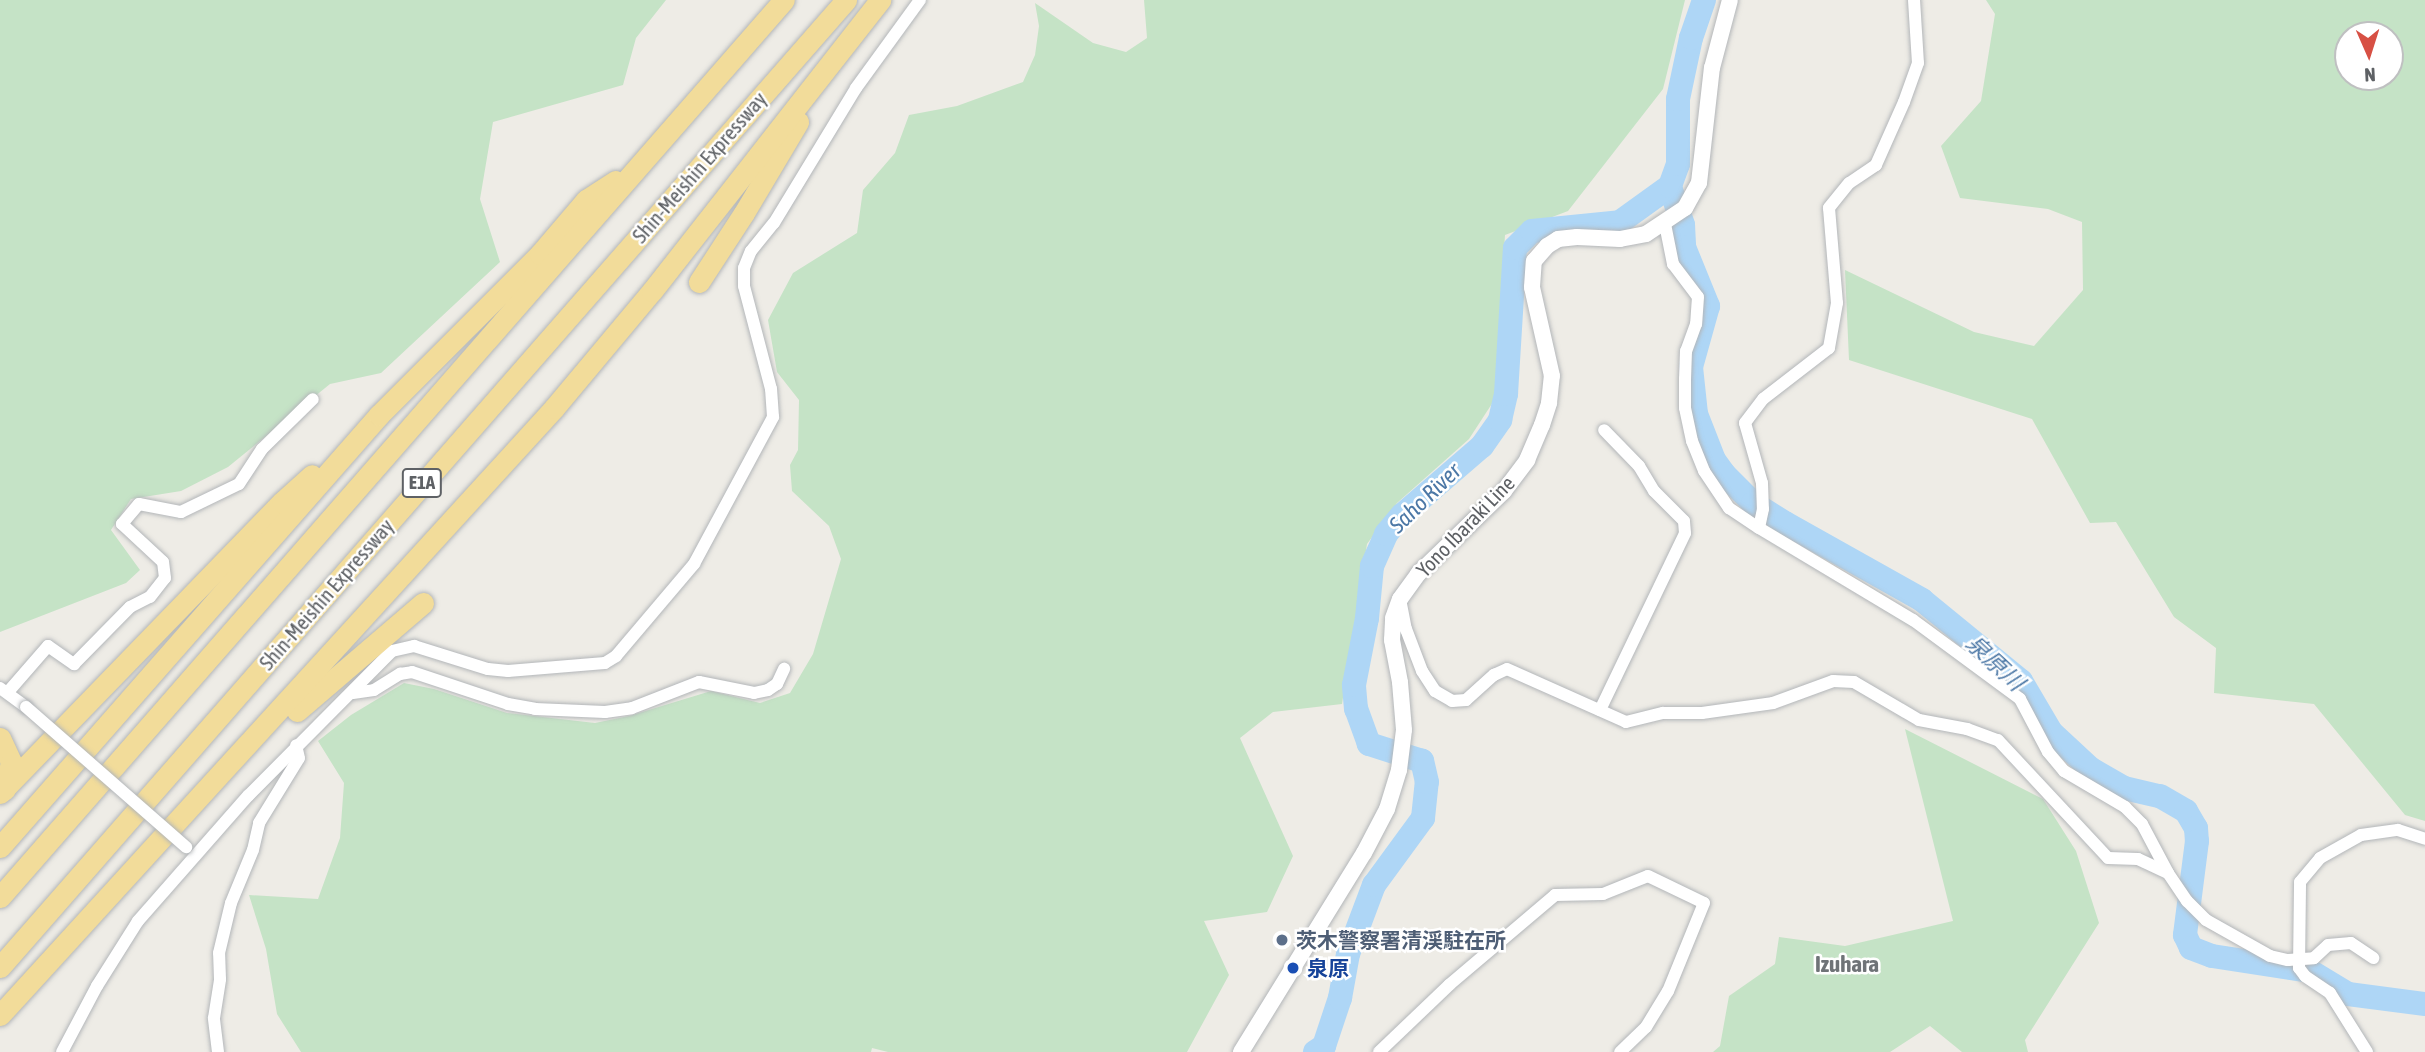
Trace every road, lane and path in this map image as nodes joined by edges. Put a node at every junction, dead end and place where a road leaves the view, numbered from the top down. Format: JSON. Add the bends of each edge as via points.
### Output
{"nodes":[{"id":1,"x":784,"y":0,"type":"edge"},
{"id":2,"x":846,"y":0,"type":"edge"},
{"id":3,"x":880,"y":0,"type":"edge"},
{"id":4,"x":919,"y":0,"type":"edge"},
{"id":5,"x":1730,"y":0,"type":"edge"},
{"id":6,"x":1914,"y":0,"type":"edge"},
{"id":7,"x":855,"y":31,"type":"junction"},
{"id":8,"x":635,"y":168,"type":"junction"},
{"id":9,"x":1668,"y":222,"type":"junction"},
{"id":10,"x":699,"y":282,"type":"dead end"},
{"id":11,"x":313,"y":399,"type":"dead end"},
{"id":12,"x":379,"y":415,"type":"junction"},
{"id":13,"x":1604,"y":430,"type":"dead end"},
{"id":14,"x":1759,"y":528,"type":"junction"},
{"id":15,"x":1400,"y":599,"type":"junction"},
{"id":16,"x":423,"y":603,"type":"dead end"},
{"id":17,"x":784,"y":669,"type":"dead end"},
{"id":18,"x":4,"y":690,"type":"edge"},
{"id":19,"x":353,"y":693,"type":"junction"},
{"id":20,"x":1600,"y":710,"type":"junction"},
{"id":21,"x":0,"y":738,"type":"edge"},
{"id":22,"x":296,"y":745,"type":"junction"},
{"id":23,"x":206,"y":789,"type":"junction"},
{"id":24,"x":2,"y":791,"type":"edge"},
{"id":25,"x":2425,"y":839,"type":"edge"},
{"id":26,"x":0,"y":847,"type":"edge"},
{"id":27,"x":197,"y":857,"type":"junction"},
{"id":28,"x":2168,"y":873,"type":"junction"},
{"id":29,"x":0,"y":897,"type":"edge"},
{"id":30,"x":2373,"y":958,"type":"dead end"},
{"id":31,"x":2298,"y":959,"type":"junction"},
{"id":32,"x":0,"y":967,"type":"edge"},
{"id":33,"x":0,"y":1015,"type":"edge"},
{"id":34,"x":62,"y":1052,"type":"edge"},
{"id":35,"x":218,"y":1052,"type":"edge"},
{"id":36,"x":1241,"y":1052,"type":"edge"},
{"id":37,"x":1379,"y":1052,"type":"edge"},
{"id":38,"x":1619,"y":1052,"type":"edge"},
{"id":39,"x":2367,"y":1052,"type":"edge"}],
"edges":[{"from":1,"to":8,"type":"highway","number":"E1A"},
{"from":2,"to":32,"type":"highway","name":"Shin-Meishin Expressway","number":"E1A"},
{"from":3,"to":7,"type":"highway"},
{"from":4,"to":19,"type":"street","via":[[856,88],[748,259],[744,286],[771,389],[773,417],[694,564],[605,663],[508,671],[404,647],[392,651]]},
{"from":5,"to":9,"type":"main road","name":"Yono Ibaraki Line","via":[[1712,68],[1699,183],[1685,208]]},
{"from":6,"to":14,"type":"street","via":[[1918,63],[1904,102],[1877,165],[1849,183],[1829,208],[1837,303],[1829,348],[1763,400],[1745,423],[1762,483]]},
{"from":7,"to":10,"type":"highway"},
{"from":7,"to":23,"type":"highway","via":[[652,291],[554,408]]},
{"from":8,"to":12,"type":"highway","via":[[586,200],[540,254]]},
{"from":8,"to":29,"type":"highway","number":"E1A"},
{"from":9,"to":14,"type":"street","via":[[1673,264],[1698,297],[1696,324],[1686,351],[1685,408],[1692,441],[1704,471],[1729,508]]},
{"from":9,"to":15,"type":"main road","name":"Yono Ibaraki Line","via":[[1646,234],[1620,239],[1559,240],[1534,261],[1532,287],[1552,376],[1542,425],[1527,460],[1504,491],[1418,574]]},
{"from":11,"to":18,"type":"street","via":[[262,449],[239,484],[181,512],[139,504],[122,523],[163,562],[165,578],[150,597],[130,607],[74,664],[48,646]]},
{"from":12,"to":24,"type":"highway","via":[[282,502]]},
{"from":12,"to":26,"type":"highway"},
{"from":13,"to":20,"type":"street","via":[[1684,521],[1685,533]]},
{"from":14,"to":28,"type":"street","via":[[1913,620],[2020,699],[2048,752],[2064,771],[2125,807],[2142,824]]},
{"from":15,"to":20,"type":"street","via":[[1422,671],[1435,691],[1452,701],[1466,700],[1507,669]]},
{"from":15,"to":36,"type":"main road","name":"Yono Ibaraki Line","via":[[1392,640],[1404,709],[1403,743],[1387,808]]},
{"from":16,"to":23,"type":"highway"},
{"from":17,"to":19,"type":"street","via":[[777,684],[768,690],[754,692],[699,682],[632,708],[605,712],[508,704],[412,672],[374,690]]},
{"from":18,"to":27,"type":"street","bridge":true},
{"from":19,"to":22,"type":"street"},
{"from":20,"to":28,"type":"street","via":[[1626,722],[1663,713],[1773,703],[1833,681],[1854,682],[1919,720],[1998,740],[2108,858],[2138,859]]},
{"from":21,"to":24,"type":"highway","via":[[10,762]]},
{"from":22,"to":27,"type":"street"},
{"from":22,"to":35,"type":"street","via":[[299,758],[259,823],[231,903],[219,953],[214,1018]]},
{"from":23,"to":33,"type":"highway"},
{"from":25,"to":31,"type":"street","via":[[2398,830],[2361,835],[2320,858],[2300,881]]},
{"from":27,"to":34,"type":"street","via":[[138,921]]},
{"from":28,"to":31,"type":"street","via":[[2206,919],[2270,956]]},
{"from":30,"to":31,"type":"street","via":[[2351,943],[2328,944],[2314,958]]},
{"from":31,"to":39,"type":"street","via":[[2305,976],[2335,999]]},
{"from":37,"to":38,"type":"street","via":[[1555,895],[1603,894],[1648,876],[1704,903],[1668,991],[1646,1027]]}]}
